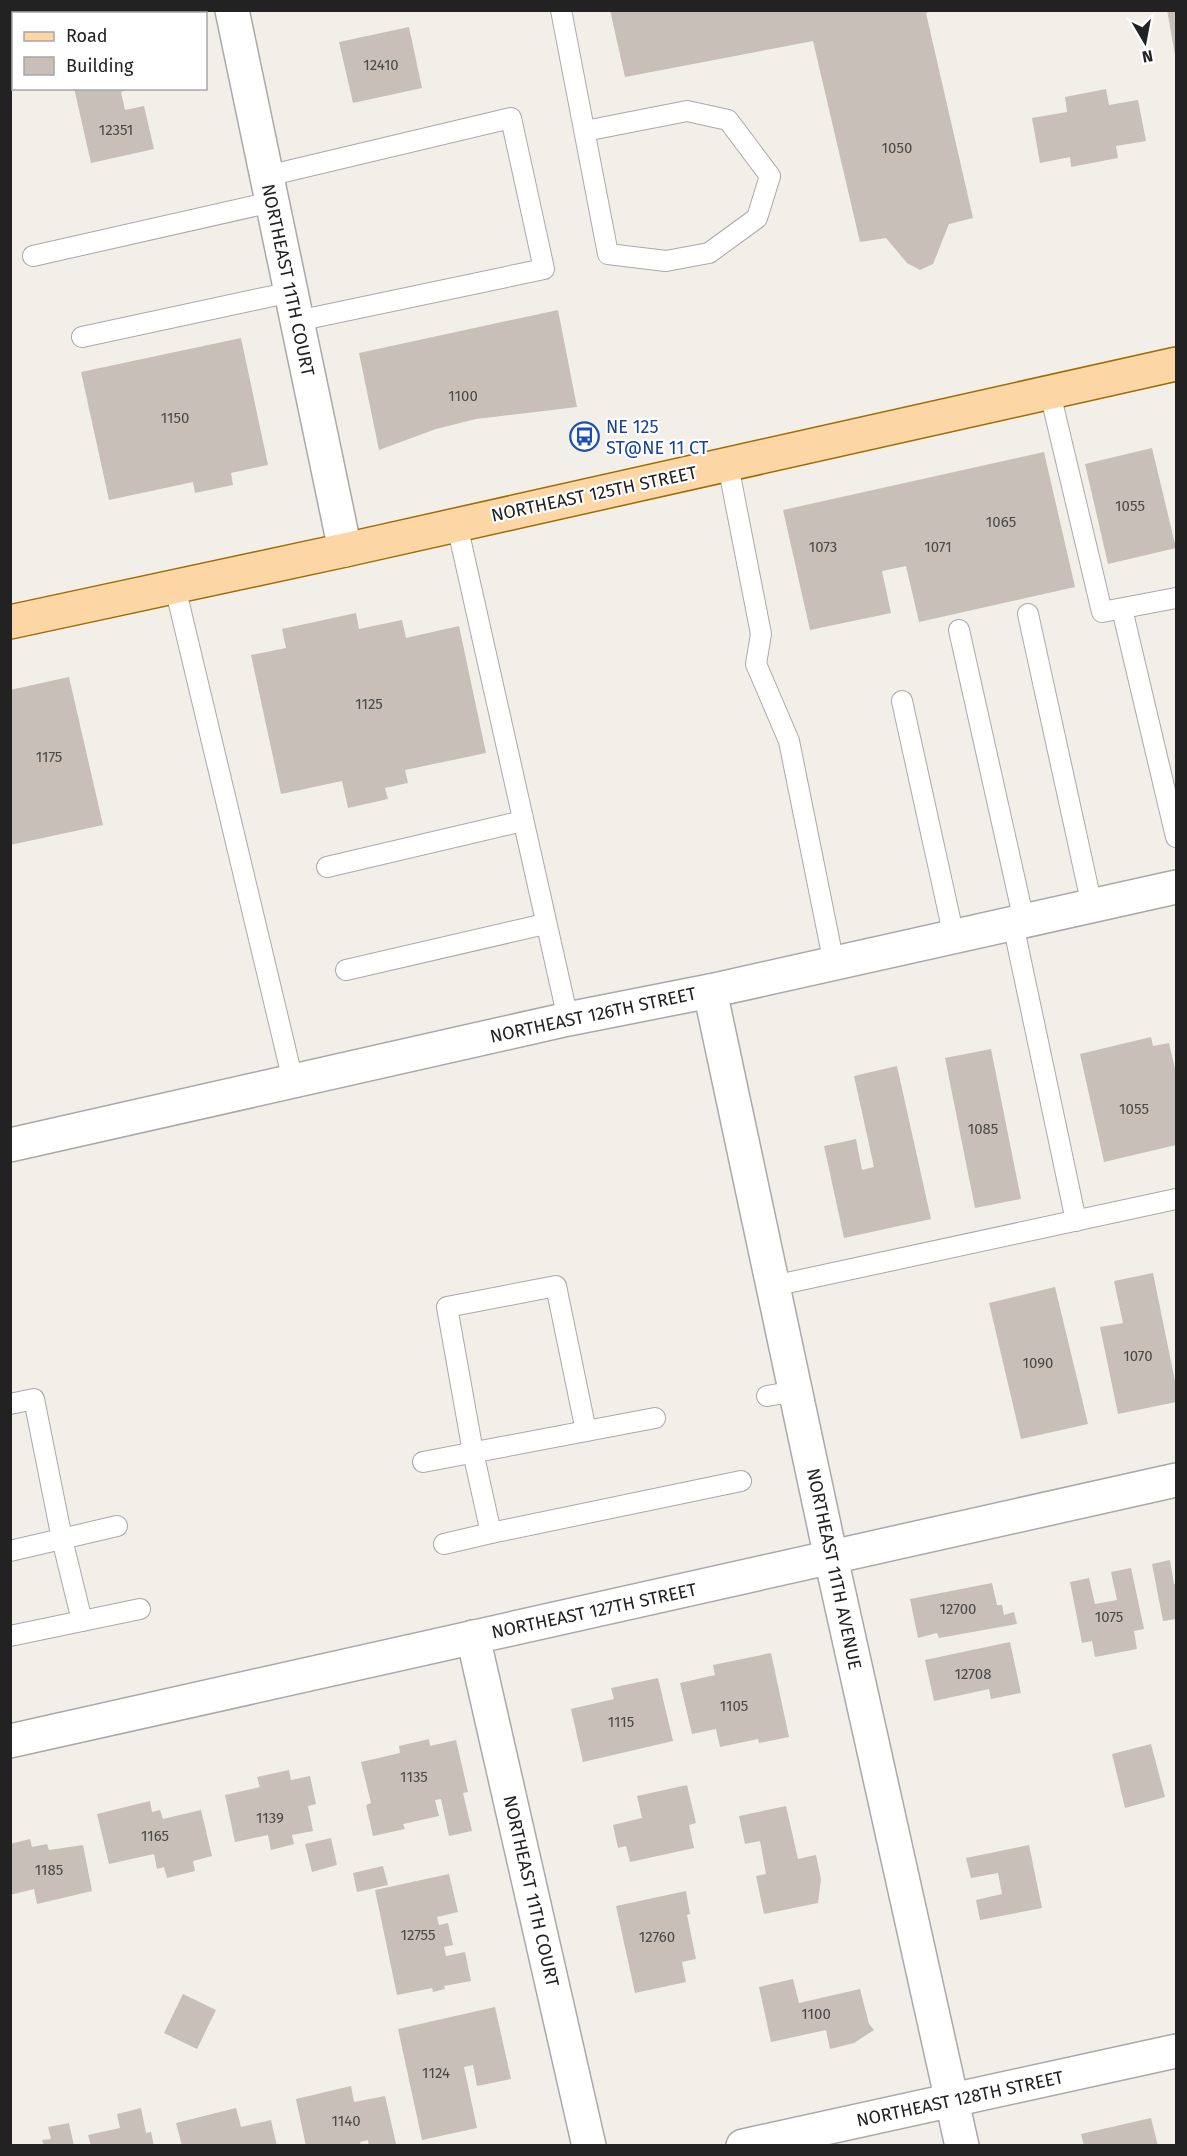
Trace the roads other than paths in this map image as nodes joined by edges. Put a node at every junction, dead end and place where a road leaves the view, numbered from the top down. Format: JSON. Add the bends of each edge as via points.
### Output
{"nodes":[{"id":1,"x":232,"y":10,"type":"edge"},
{"id":2,"x":561,"y":10,"type":"edge"},
{"id":3,"x":585,"y":131,"type":"junction"},
{"id":4,"x":269,"y":189,"type":"junction"},
{"id":5,"x":33,"y":256,"type":"dead end"},
{"id":6,"x":294,"y":307,"type":"junction"},
{"id":7,"x":82,"y":337,"type":"dead end"},
{"id":8,"x":1176,"y":364,"type":"edge"},
{"id":9,"x":1050,"y":393,"type":"junction"},
{"id":10,"x":728,"y":465,"type":"junction"},
{"id":11,"x":457,"y":525,"type":"junction"},
{"id":12,"x":345,"y":550,"type":"junction"},
{"id":13,"x":175,"y":586,"type":"junction"},
{"id":14,"x":1176,"y":598,"type":"edge"},
{"id":15,"x":1122,"y":609,"type":"junction"},
{"id":16,"x":1028,"y":614,"type":"dead end"},
{"id":17,"x":10,"y":622,"type":"edge"},
{"id":18,"x":959,"y":630,"type":"dead end"},
{"id":19,"x":902,"y":701,"type":"dead end"},
{"id":20,"x":523,"y":821,"type":"junction"},
{"id":21,"x":1176,"y":837,"type":"edge"},
{"id":22,"x":327,"y":867,"type":"dead end"},
{"id":23,"x":1176,"y":887,"type":"edge"},
{"id":24,"x":1092,"y":906,"type":"junction"},
{"id":25,"x":1018,"y":922,"type":"junction"},
{"id":26,"x":545,"y":924,"type":"junction"},
{"id":27,"x":954,"y":936,"type":"junction"},
{"id":28,"x":834,"y":964,"type":"junction"},
{"id":29,"x":346,"y":970,"type":"dead end"},
{"id":30,"x":710,"y":991,"type":"junction"},
{"id":31,"x":568,"y":1019,"type":"junction"},
{"id":32,"x":292,"y":1081,"type":"junction"},
{"id":33,"x":10,"y":1145,"type":"edge"},
{"id":34,"x":1176,"y":1198,"type":"edge"},
{"id":35,"x":1076,"y":1221,"type":"junction"},
{"id":36,"x":773,"y":1286,"type":"junction"},
{"id":37,"x":10,"y":1404,"type":"edge"},
{"id":38,"x":655,"y":1418,"type":"dead end"},
{"id":39,"x":586,"y":1431,"type":"junction"},
{"id":40,"x":473,"y":1452,"type":"junction"},
{"id":41,"x":423,"y":1462,"type":"dead end"},
{"id":42,"x":1176,"y":1480,"type":"edge"},
{"id":43,"x":741,"y":1481,"type":"dead end"},
{"id":44,"x":117,"y":1526,"type":"dead end"},
{"id":45,"x":491,"y":1533,"type":"junction"},
{"id":46,"x":62,"y":1539,"type":"junction"},
{"id":47,"x":444,"y":1544,"type":"dead end"},
{"id":48,"x":10,"y":1551,"type":"edge"},
{"id":49,"x":831,"y":1558,"type":"junction"},
{"id":50,"x":140,"y":1609,"type":"dead end"},
{"id":51,"x":82,"y":1621,"type":"junction"},
{"id":52,"x":10,"y":1636,"type":"edge"},
{"id":53,"x":473,"y":1637,"type":"junction"},
{"id":54,"x":10,"y":1741,"type":"edge"},
{"id":55,"x":1176,"y":2051,"type":"edge"},
{"id":56,"x":953,"y":2101,"type":"junction"},
{"id":57,"x":589,"y":2145,"type":"edge"},
{"id":58,"x":743,"y":2145,"type":"edge"},
{"id":59,"x":962,"y":2145,"type":"edge"}],
"edges":[{"from":1,"to":4,"type":"street","name":"NORTHEAST 11TH COURT"},
{"from":2,"to":3,"type":"lane"},
{"from":3,"to":3,"type":"lane","via":[[608,254],[666,261],[709,253],[757,218],[770,176],[728,120],[687,111]]},
{"from":4,"to":5,"type":"lane"},
{"from":4,"to":6,"type":"street","name":"NORTHEAST 11TH COURT"},
{"from":4,"to":6,"type":"lane","via":[[511,118],[544,269]]},
{"from":6,"to":7,"type":"lane"},
{"from":6,"to":12,"type":"street","name":"NORTHEAST 11TH COURT"},
{"from":8,"to":9,"type":"main road","name":"NORTHEAST 125TH STREET"},
{"from":9,"to":10,"type":"main road","name":"NORTHEAST 125TH STREET"},
{"from":9,"to":15,"type":"lane","via":[[1102,612]]},
{"from":10,"to":11,"type":"main road","name":"NORTHEAST 125TH STREET"},
{"from":10,"to":28,"type":"lane","via":[[760,634],[756,664],[789,741]]},
{"from":11,"to":12,"type":"main road","name":"NORTHEAST 125TH STREET"},
{"from":11,"to":20,"type":"lane"},
{"from":12,"to":13,"type":"main road","name":"NORTHEAST 125TH STREET"},
{"from":13,"to":17,"type":"main road","name":"NORTHEAST 125TH STREET"},
{"from":13,"to":32,"type":"lane"},
{"from":14,"to":15,"type":"lane"},
{"from":15,"to":21,"type":"lane"},
{"from":16,"to":24,"type":"lane"},
{"from":18,"to":25,"type":"lane"},
{"from":19,"to":27,"type":"lane"},
{"from":20,"to":22,"type":"lane"},
{"from":20,"to":26,"type":"lane"},
{"from":23,"to":24,"type":"street","name":"NORTHEAST 126TH STREET"},
{"from":24,"to":25,"type":"street","name":"NORTHEAST 126TH STREET"},
{"from":25,"to":27,"type":"street","name":"NORTHEAST 126TH STREET"},
{"from":25,"to":35,"type":"lane"},
{"from":26,"to":29,"type":"lane"},
{"from":26,"to":31,"type":"lane"},
{"from":27,"to":28,"type":"street","name":"NORTHEAST 126TH STREET"},
{"from":28,"to":30,"type":"street","name":"NORTHEAST 126TH STREET"},
{"from":30,"to":31,"type":"street","name":"NORTHEAST 126TH STREET"},
{"from":30,"to":36,"type":"street","name":"NORTHEAST 11TH AVENUE"},
{"from":31,"to":32,"type":"street","name":"NORTHEAST 126TH STREET"},
{"from":32,"to":33,"type":"street","name":"NORTHEAST 126TH STREET"},
{"from":34,"to":35,"type":"lane"},
{"from":35,"to":36,"type":"lane"},
{"from":36,"to":49,"type":"street","name":"NORTHEAST 11TH AVENUE","via":[[781,1394]]},
{"from":37,"to":46,"type":"lane","via":[[34,1399]]},
{"from":38,"to":39,"type":"lane"},
{"from":39,"to":40,"type":"lane"},
{"from":39,"to":40,"type":"lane","via":[[556,1286],[545,1288],[447,1307]]},
{"from":40,"to":41,"type":"lane"},
{"from":40,"to":45,"type":"lane"},
{"from":42,"to":49,"type":"street","name":"NORTHEAST 127TH STREET"},
{"from":43,"to":45,"type":"lane"},
{"from":44,"to":46,"type":"lane"},
{"from":45,"to":47,"type":"lane"},
{"from":46,"to":48,"type":"lane"},
{"from":46,"to":51,"type":"lane"},
{"from":49,"to":53,"type":"street","name":"NORTHEAST 127TH STREET"},
{"from":49,"to":56,"type":"street","name":"NORTHEAST 11TH AVENUE"},
{"from":50,"to":51,"type":"lane"},
{"from":51,"to":52,"type":"lane"},
{"from":53,"to":54,"type":"street","name":"NORTHEAST 127TH STREET"},
{"from":53,"to":57,"type":"street","name":"NORTHEAST 11TH COURT"},
{"from":55,"to":56,"type":"street","name":"NORTHEAST 128TH STREET"},
{"from":56,"to":58,"type":"street","name":"NORTHEAST 128TH STREET"},
{"from":56,"to":59,"type":"street","name":"NORTHEAST 11TH AVENUE"}]}
